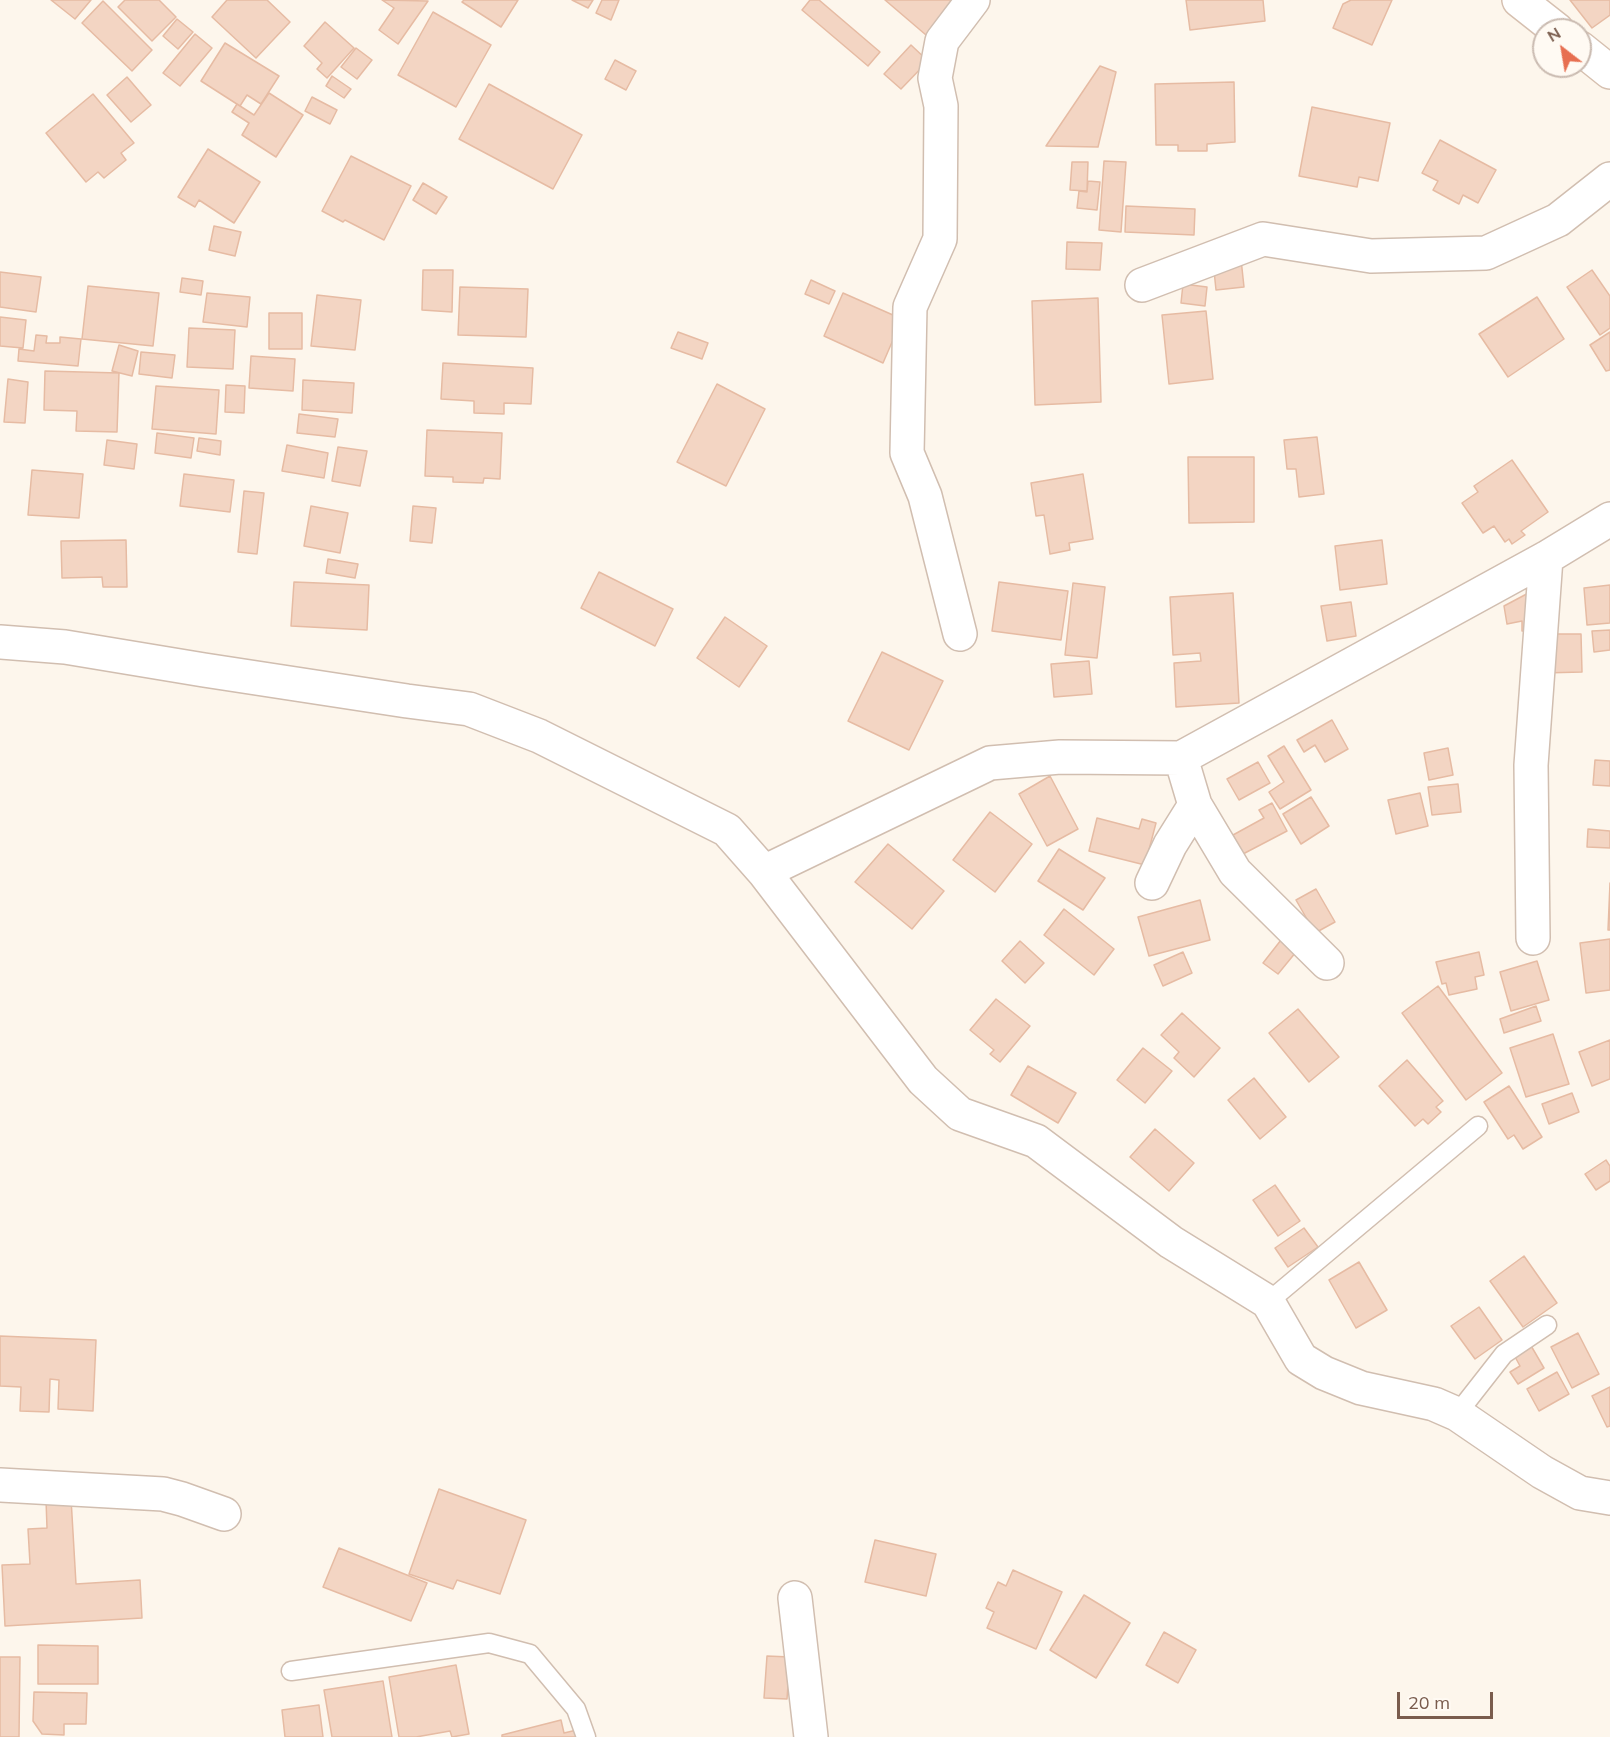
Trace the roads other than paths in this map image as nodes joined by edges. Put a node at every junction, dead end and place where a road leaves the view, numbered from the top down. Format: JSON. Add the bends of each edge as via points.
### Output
{"nodes":[{"id":1,"x":973,"y":0,"type":"edge"},
{"id":2,"x":1519,"y":0,"type":"edge"},
{"id":3,"x":1542,"y":18,"type":"edge"},
{"id":4,"x":1592,"y":58,"type":"edge"},
{"id":5,"x":1610,"y":72,"type":"edge"},
{"id":6,"x":1610,"y":179,"type":"edge"},
{"id":7,"x":1142,"y":285,"type":"dead end"},
{"id":8,"x":1610,"y":519,"type":"edge"},
{"id":9,"x":1546,"y":558,"type":"junction"},
{"id":10,"x":960,"y":634,"type":"dead end"},
{"id":11,"x":0,"y":642,"type":"edge"},
{"id":12,"x":1181,"y":758,"type":"junction"},
{"id":13,"x":1195,"y":804,"type":"junction"},
{"id":14,"x":764,"y":872,"type":"junction"},
{"id":15,"x":1152,"y":883,"type":"dead end"},
{"id":16,"x":1533,"y":938,"type":"dead end"},
{"id":17,"x":1326,"y":963,"type":"dead end"},
{"id":18,"x":1478,"y":1126,"type":"dead end"},
{"id":19,"x":1268,"y":1302,"type":"junction"},
{"id":20,"x":1546,"y":1325,"type":"dead end"},
{"id":21,"x":1457,"y":1414,"type":"junction"},
{"id":22,"x":0,"y":1485,"type":"edge"},
{"id":23,"x":1610,"y":1498,"type":"edge"},
{"id":24,"x":224,"y":1514,"type":"dead end"},
{"id":25,"x":795,"y":1598,"type":"dead end"},
{"id":26,"x":291,"y":1671,"type":"dead end"},
{"id":27,"x":586,"y":1737,"type":"edge"},
{"id":28,"x":811,"y":1737,"type":"edge"}],
"edges":[{"from":1,"to":10,"type":"street","via":[[942,41],[935,78],[941,106],[940,239],[910,307],[907,453],[925,496]]},
{"from":2,"to":3,"type":"street"},
{"from":4,"to":5,"type":"street"},
{"from":6,"to":7,"type":"street","via":[[1558,220],[1486,253],[1371,256],[1263,239]]},
{"from":8,"to":9,"type":"street"},
{"from":9,"to":12,"type":"street"},
{"from":9,"to":16,"type":"street","via":[[1531,765]]},
{"from":11,"to":14,"type":"street","via":[[65,647],[469,709],[539,736],[727,830]]},
{"from":12,"to":13,"type":"street"},
{"from":12,"to":14,"type":"street","via":[[1060,757],[990,763]]},
{"from":13,"to":15,"type":"street"},
{"from":13,"to":17,"type":"street","via":[[1235,872]]},
{"from":14,"to":19,"type":"street","via":[[923,1080],[960,1114],[1036,1142],[1171,1242]]},
{"from":18,"to":19,"type":"lane"},
{"from":19,"to":21,"type":"street","via":[[1302,1359],[1324,1373],[1361,1388],[1434,1404]]},
{"from":20,"to":21,"type":"lane","via":[[1504,1354]]},
{"from":21,"to":23,"type":"street","via":[[1580,1493]]},
{"from":22,"to":24,"type":"street","via":[[163,1494]]},
{"from":25,"to":28,"type":"street"},
{"from":26,"to":27,"type":"lane","via":[[489,1643],[530,1654],[576,1709]]}]}
